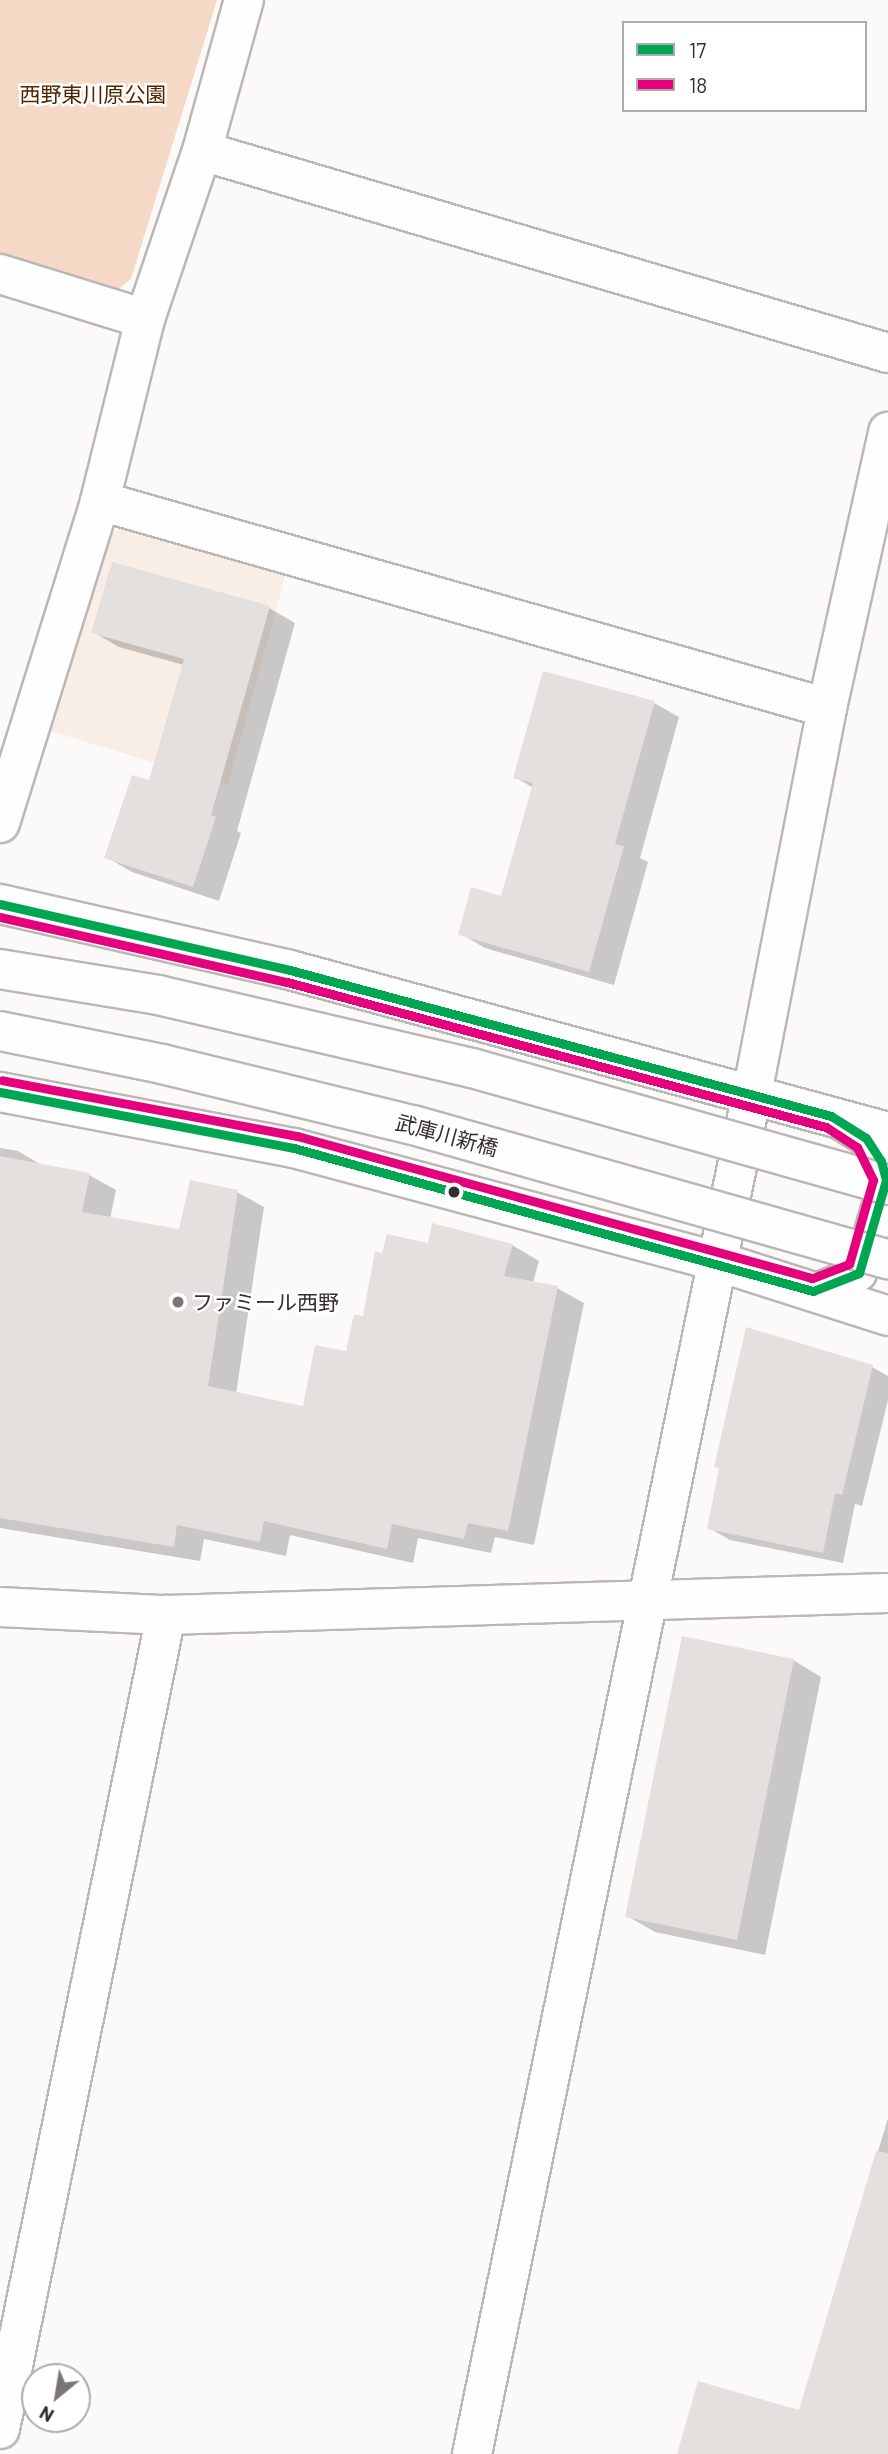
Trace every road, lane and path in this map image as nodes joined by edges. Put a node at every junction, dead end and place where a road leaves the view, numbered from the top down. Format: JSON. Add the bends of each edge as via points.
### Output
{"nodes":[{"id":1,"x":244,"y":0,"type":"edge"},
{"id":2,"x":202,"y":151,"type":"junction"},
{"id":3,"x":0,"y":274,"type":"edge"},
{"id":4,"x":145,"y":319,"type":"junction"},
{"id":5,"x":888,"y":353,"type":"edge"},
{"id":6,"x":888,"y":432,"type":"edge"},
{"id":7,"x":100,"y":501,"type":"junction"},
{"id":8,"x":827,"y":708,"type":"junction"},
{"id":9,"x":0,"y":824,"type":"edge"},
{"id":10,"x":0,"y":904,"type":"edge"},
{"id":11,"x":0,"y":968,"type":"edge"},
{"id":12,"x":0,"y":1031,"type":"edge"},
{"id":13,"x":0,"y":1092,"type":"edge"},
{"id":14,"x":752,"y":1094,"type":"junction"},
{"id":15,"x":831,"y":1116,"type":"junction"},
{"id":16,"x":888,"y":1132,"type":"edge"},
{"id":17,"x":888,"y":1185,"type":"edge"},
{"id":18,"x":888,"y":1259,"type":"edge"},
{"id":19,"x":716,"y":1261,"type":"junction"},
{"id":20,"x":813,"y":1291,"type":"junction"},
{"id":21,"x":888,"y":1316,"type":"edge"},
{"id":22,"x":888,"y":1593,"type":"edge"},
{"id":23,"x":646,"y":1602,"type":"junction"},
{"id":24,"x":0,"y":1608,"type":"edge"},
{"id":25,"x":166,"y":1615,"type":"junction"},
{"id":26,"x":0,"y":2429,"type":"edge"},
{"id":27,"x":472,"y":2454,"type":"edge"}],
"edges":[{"from":1,"to":2,"type":"street"},
{"from":2,"to":4,"type":"street"},
{"from":2,"to":5,"type":"street"},
{"from":3,"to":4,"type":"street"},
{"from":4,"to":7,"type":"street"},
{"from":6,"to":8,"type":"street"},
{"from":7,"to":8,"type":"street"},
{"from":7,"to":9,"type":"street"},
{"from":8,"to":14,"type":"street"},
{"from":10,"to":14,"type":"street","via":[[290,970]]},
{"from":11,"to":17,"type":"street","bridge":true,"via":[[158,995],[472,1068]]},
{"from":12,"to":18,"type":"street","name":"武庫川新橋","bridge":true,"via":[[162,1064],[413,1125]]},
{"from":13,"to":19,"type":"street","via":[[295,1148]]},
{"from":14,"to":15,"type":"street"},
{"from":14,"to":19,"type":"street"},
{"from":15,"to":16,"type":"street"},
{"from":15,"to":20,"type":"lane","via":[[866,1138],[881,1161],[886,1180],[859,1273]]},
{"from":19,"to":20,"type":"street"},
{"from":19,"to":23,"type":"street"},
{"from":20,"to":21,"type":"street"},
{"from":22,"to":23,"type":"street"},
{"from":23,"to":25,"type":"street"},
{"from":23,"to":27,"type":"street"},
{"from":24,"to":25,"type":"street"},
{"from":25,"to":26,"type":"street"}]}
